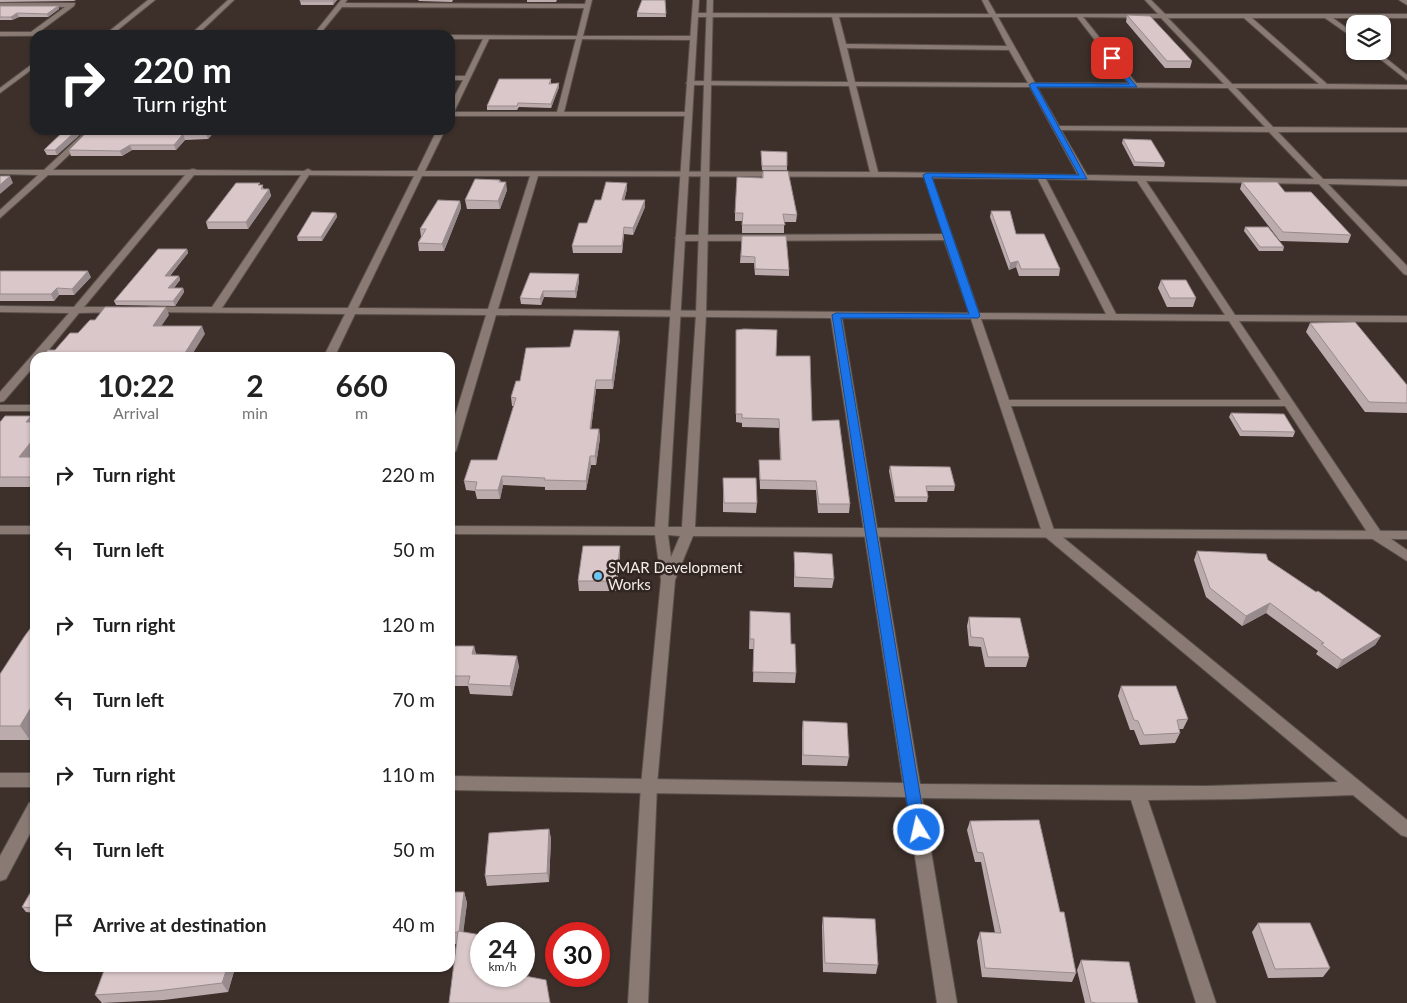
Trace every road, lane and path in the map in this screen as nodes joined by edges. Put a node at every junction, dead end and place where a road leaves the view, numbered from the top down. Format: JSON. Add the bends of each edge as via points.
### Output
{"nodes":[{"id":1,"x":79,"y":0,"type":"edge"},
{"id":2,"x":152,"y":0,"type":"edge"},
{"id":3,"x":231,"y":0,"type":"edge"},
{"id":4,"x":696,"y":0,"type":"edge"},
{"id":5,"x":710,"y":0,"type":"edge"},
{"id":6,"x":985,"y":0,"type":"edge"},
{"id":7,"x":1148,"y":0,"type":"edge"},
{"id":8,"x":1402,"y":0,"type":"edge"},
{"id":9,"x":342,"y":3,"type":"edge"},
{"id":10,"x":589,"y":3,"type":"edge"},
{"id":11,"x":1407,"y":3,"type":"edge"},
{"id":12,"x":0,"y":5,"type":"edge"},
{"id":13,"x":72,"y":5,"type":"junction"},
{"id":14,"x":694,"y":14,"type":"junction"},
{"id":15,"x":709,"y":15,"type":"junction"},
{"id":16,"x":835,"y":15,"type":"junction"},
{"id":17,"x":993,"y":15,"type":"junction"},
{"id":18,"x":1078,"y":15,"type":"junction"},
{"id":19,"x":1163,"y":16,"type":"junction"},
{"id":20,"x":1246,"y":16,"type":"junction"},
{"id":21,"x":1328,"y":16,"type":"junction"},
{"id":22,"x":1407,"y":16,"type":"edge"},
{"id":23,"x":38,"y":30,"type":"edge"},
{"id":24,"x":114,"y":30,"type":"edge"},
{"id":25,"x":198,"y":30,"type":"edge"},
{"id":26,"x":320,"y":30,"type":"edge"},
{"id":27,"x":1346,"y":30,"type":"edge"},
{"id":28,"x":0,"y":34,"type":"edge"},
{"id":29,"x":30,"y":34,"type":"edge"},
{"id":30,"x":455,"y":37,"type":"edge"},
{"id":31,"x":488,"y":37,"type":"junction"},
{"id":32,"x":580,"y":37,"type":"junction"},
{"id":33,"x":693,"y":38,"type":"junction"},
{"id":34,"x":843,"y":46,"type":"junction"},
{"id":35,"x":1012,"y":48,"type":"junction"},
{"id":36,"x":1384,"y":60,"type":"edge"},
{"id":37,"x":30,"y":68,"type":"edge"},
{"id":38,"x":455,"y":78,"type":"edge"},
{"id":39,"x":467,"y":78,"type":"junction"},
{"id":40,"x":1407,"y":78,"type":"edge"},
{"id":41,"x":690,"y":83,"type":"junction"},
{"id":42,"x":708,"y":83,"type":"junction"},
{"id":43,"x":852,"y":84,"type":"junction"},
{"id":44,"x":1032,"y":85,"type":"junction"},
{"id":45,"x":1134,"y":86,"type":"junction"},
{"id":46,"x":1230,"y":86,"type":"junction"},
{"id":47,"x":1326,"y":87,"type":"junction"},
{"id":48,"x":1407,"y":87,"type":"edge"},
{"id":49,"x":0,"y":91,"type":"edge"},
{"id":50,"x":455,"y":103,"type":"edge"},
{"id":51,"x":455,"y":113,"type":"edge"},
{"id":52,"x":560,"y":114,"type":"junction"},
{"id":53,"x":688,"y":114,"type":"junction"},
{"id":54,"x":1056,"y":128,"type":"junction"},
{"id":55,"x":1271,"y":129,"type":"junction"},
{"id":56,"x":1407,"y":130,"type":"edge"},
{"id":57,"x":86,"y":135,"type":"edge"},
{"id":58,"x":439,"y":135,"type":"edge"},
{"id":59,"x":194,"y":171,"type":"junction"},
{"id":60,"x":308,"y":171,"type":"junction"},
{"id":61,"x":0,"y":172,"type":"edge"},
{"id":62,"x":46,"y":172,"type":"junction"},
{"id":63,"x":420,"y":173,"type":"junction"},
{"id":64,"x":535,"y":173,"type":"junction"},
{"id":65,"x":684,"y":174,"type":"junction"},
{"id":66,"x":705,"y":174,"type":"junction"},
{"id":67,"x":875,"y":175,"type":"junction"},
{"id":68,"x":927,"y":175,"type":"junction"},
{"id":69,"x":1041,"y":177,"type":"junction"},
{"id":70,"x":1084,"y":178,"type":"junction"},
{"id":71,"x":1140,"y":179,"type":"junction"},
{"id":72,"x":1321,"y":182,"type":"junction"},
{"id":73,"x":1407,"y":183,"type":"edge"},
{"id":74,"x":0,"y":215,"type":"edge"},
{"id":75,"x":948,"y":237,"type":"junction"},
{"id":76,"x":680,"y":238,"type":"junction"},
{"id":77,"x":703,"y":238,"type":"junction"},
{"id":78,"x":1407,"y":272,"type":"edge"},
{"id":79,"x":0,"y":309,"type":"edge"},
{"id":80,"x":76,"y":310,"type":"junction"},
{"id":81,"x":215,"y":311,"type":"junction"},
{"id":82,"x":351,"y":312,"type":"junction"},
{"id":83,"x":492,"y":313,"type":"junction"},
{"id":84,"x":675,"y":314,"type":"junction"},
{"id":85,"x":701,"y":314,"type":"junction"},
{"id":86,"x":836,"y":315,"type":"junction"},
{"id":87,"x":975,"y":316,"type":"junction"},
{"id":88,"x":1113,"y":317,"type":"junction"},
{"id":89,"x":1232,"y":318,"type":"junction"},
{"id":90,"x":1407,"y":319,"type":"edge"},
{"id":91,"x":40,"y":352,"type":"edge"},
{"id":92,"x":331,"y":352,"type":"edge"},
{"id":93,"x":30,"y":364,"type":"edge"},
{"id":94,"x":0,"y":399,"type":"edge"},
{"id":95,"x":1004,"y":403,"type":"junction"},
{"id":96,"x":1288,"y":403,"type":"junction"},
{"id":97,"x":0,"y":408,"type":"edge"},
{"id":98,"x":30,"y":408,"type":"edge"},
{"id":99,"x":456,"y":415,"type":"edge"},
{"id":100,"x":0,"y":530,"type":"edge"},
{"id":101,"x":30,"y":530,"type":"edge"},
{"id":102,"x":455,"y":530,"type":"edge"},
{"id":103,"x":870,"y":532,"type":"junction"},
{"id":104,"x":1048,"y":532,"type":"junction"},
{"id":105,"x":661,"y":533,"type":"junction"},
{"id":106,"x":688,"y":533,"type":"junction"},
{"id":107,"x":1376,"y":535,"type":"junction"},
{"id":108,"x":1407,"y":535,"type":"edge"},
{"id":109,"x":1407,"y":556,"type":"edge"},
{"id":110,"x":668,"y":580,"type":"junction"},
{"id":111,"x":0,"y":780,"type":"edge"},
{"id":112,"x":30,"y":780,"type":"edge"},
{"id":113,"x":455,"y":784,"type":"edge"},
{"id":114,"x":649,"y":785,"type":"junction"},
{"id":115,"x":1356,"y":788,"type":"junction"},
{"id":116,"x":912,"y":792,"type":"junction"},
{"id":117,"x":1137,"y":792,"type":"junction"},
{"id":118,"x":30,"y":817,"type":"edge"},
{"id":119,"x":1407,"y":830,"type":"edge"},
{"id":120,"x":0,"y":873,"type":"edge"},
{"id":121,"x":638,"y":1003,"type":"edge"},
{"id":122,"x":947,"y":1003,"type":"edge"},
{"id":123,"x":1206,"y":1003,"type":"edge"}],
"edges":[{"from":1,"to":13,"type":"street"},
{"from":2,"to":24,"type":"street"},
{"from":3,"to":25,"type":"street"},
{"from":4,"to":14,"type":"street"},
{"from":5,"to":15,"type":"street"},
{"from":6,"to":17,"type":"street"},
{"from":7,"to":19,"type":"street"},
{"from":8,"to":11,"type":"street"},
{"from":9,"to":10,"type":"street"},
{"from":9,"to":26,"type":"street"},
{"from":10,"to":32,"type":"street"},
{"from":12,"to":13,"type":"street"},
{"from":13,"to":23,"type":"street"},
{"from":14,"to":15,"type":"street"},
{"from":14,"to":33,"type":"street"},
{"from":15,"to":16,"type":"street"},
{"from":15,"to":42,"type":"street"},
{"from":16,"to":17,"type":"street"},
{"from":16,"to":34,"type":"street"},
{"from":17,"to":18,"type":"street"},
{"from":17,"to":35,"type":"street"},
{"from":18,"to":19,"type":"street"},
{"from":18,"to":45,"type":"street"},
{"from":19,"to":20,"type":"street"},
{"from":19,"to":46,"type":"street"},
{"from":20,"to":21,"type":"street"},
{"from":20,"to":47,"type":"street"},
{"from":21,"to":22,"type":"street"},
{"from":21,"to":27,"type":"street"},
{"from":28,"to":29,"type":"street"},
{"from":30,"to":31,"type":"street"},
{"from":31,"to":32,"type":"street"},
{"from":31,"to":39,"type":"street"},
{"from":32,"to":33,"type":"street"},
{"from":32,"to":52,"type":"street"},
{"from":33,"to":41,"type":"street"},
{"from":34,"to":35,"type":"street"},
{"from":34,"to":43,"type":"street"},
{"from":35,"to":44,"type":"street"},
{"from":36,"to":40,"type":"street"},
{"from":37,"to":49,"type":"street"},
{"from":38,"to":39,"type":"street"},
{"from":39,"to":50,"type":"street"},
{"from":41,"to":42,"type":"street"},
{"from":41,"to":53,"type":"street"},
{"from":42,"to":43,"type":"street"},
{"from":42,"to":66,"type":"street"},
{"from":43,"to":44,"type":"street"},
{"from":43,"to":67,"type":"street"},
{"from":44,"to":45,"type":"street"},
{"from":44,"to":54,"type":"street"},
{"from":45,"to":46,"type":"street"},
{"from":46,"to":47,"type":"street"},
{"from":46,"to":55,"type":"street"},
{"from":47,"to":48,"type":"street"},
{"from":51,"to":52,"type":"street"},
{"from":52,"to":53,"type":"street"},
{"from":53,"to":65,"type":"street"},
{"from":54,"to":55,"type":"street"},
{"from":54,"to":70,"type":"street"},
{"from":55,"to":56,"type":"street"},
{"from":55,"to":72,"type":"street"},
{"from":57,"to":62,"type":"street"},
{"from":58,"to":63,"type":"street"},
{"from":59,"to":60,"type":"street"},
{"from":59,"to":62,"type":"street"},
{"from":59,"to":80,"type":"street"},
{"from":60,"to":63,"type":"street"},
{"from":60,"to":81,"type":"street"},
{"from":61,"to":62,"type":"street"},
{"from":62,"to":74,"type":"street"},
{"from":63,"to":64,"type":"street"},
{"from":63,"to":82,"type":"street"},
{"from":64,"to":65,"type":"street"},
{"from":64,"to":83,"type":"street"},
{"from":65,"to":66,"type":"street"},
{"from":65,"to":76,"type":"street"},
{"from":66,"to":67,"type":"street"},
{"from":66,"to":77,"type":"street"},
{"from":67,"to":68,"type":"street"},
{"from":68,"to":69,"type":"street"},
{"from":68,"to":75,"type":"street"},
{"from":69,"to":70,"type":"street"},
{"from":69,"to":88,"type":"street"},
{"from":70,"to":71,"type":"street"},
{"from":71,"to":72,"type":"street"},
{"from":71,"to":89,"type":"street"},
{"from":72,"to":73,"type":"street"},
{"from":72,"to":78,"type":"street"},
{"from":75,"to":77,"type":"street"},
{"from":75,"to":87,"type":"street"},
{"from":76,"to":77,"type":"street"},
{"from":76,"to":84,"type":"street"},
{"from":77,"to":85,"type":"street"},
{"from":79,"to":80,"type":"street"},
{"from":80,"to":81,"type":"street"},
{"from":80,"to":91,"type":"street"},
{"from":81,"to":82,"type":"street"},
{"from":82,"to":83,"type":"street"},
{"from":82,"to":92,"type":"street"},
{"from":83,"to":84,"type":"street"},
{"from":83,"to":99,"type":"street"},
{"from":84,"to":85,"type":"street"},
{"from":84,"to":105,"type":"street"},
{"from":85,"to":86,"type":"street"},
{"from":85,"to":106,"type":"street"},
{"from":86,"to":87,"type":"street"},
{"from":86,"to":103,"type":"street"},
{"from":87,"to":88,"type":"street"},
{"from":87,"to":95,"type":"street"},
{"from":88,"to":89,"type":"street"},
{"from":89,"to":90,"type":"street"},
{"from":89,"to":96,"type":"street"},
{"from":93,"to":94,"type":"street"},
{"from":95,"to":96,"type":"street"},
{"from":95,"to":104,"type":"street"},
{"from":96,"to":107,"type":"street"},
{"from":97,"to":98,"type":"street"},
{"from":100,"to":101,"type":"street"},
{"from":102,"to":105,"type":"street"},
{"from":103,"to":104,"type":"street"},
{"from":103,"to":106,"type":"street"},
{"from":103,"to":116,"type":"street"},
{"from":104,"to":107,"type":"street"},
{"from":104,"to":115,"type":"street"},
{"from":105,"to":106,"type":"street"},
{"from":105,"to":110,"type":"street"},
{"from":106,"to":110,"type":"street"},
{"from":107,"to":108,"type":"street"},
{"from":107,"to":109,"type":"street"},
{"from":110,"to":114,"type":"street"},
{"from":111,"to":112,"type":"street"},
{"from":113,"to":114,"type":"street"},
{"from":114,"to":116,"type":"street"},
{"from":114,"to":121,"type":"street"},
{"from":115,"to":117,"type":"street","via":[[1286,792]]},
{"from":115,"to":119,"type":"street"},
{"from":116,"to":117,"type":"street"},
{"from":116,"to":122,"type":"street"},
{"from":117,"to":123,"type":"street"},
{"from":118,"to":120,"type":"street"}]}
